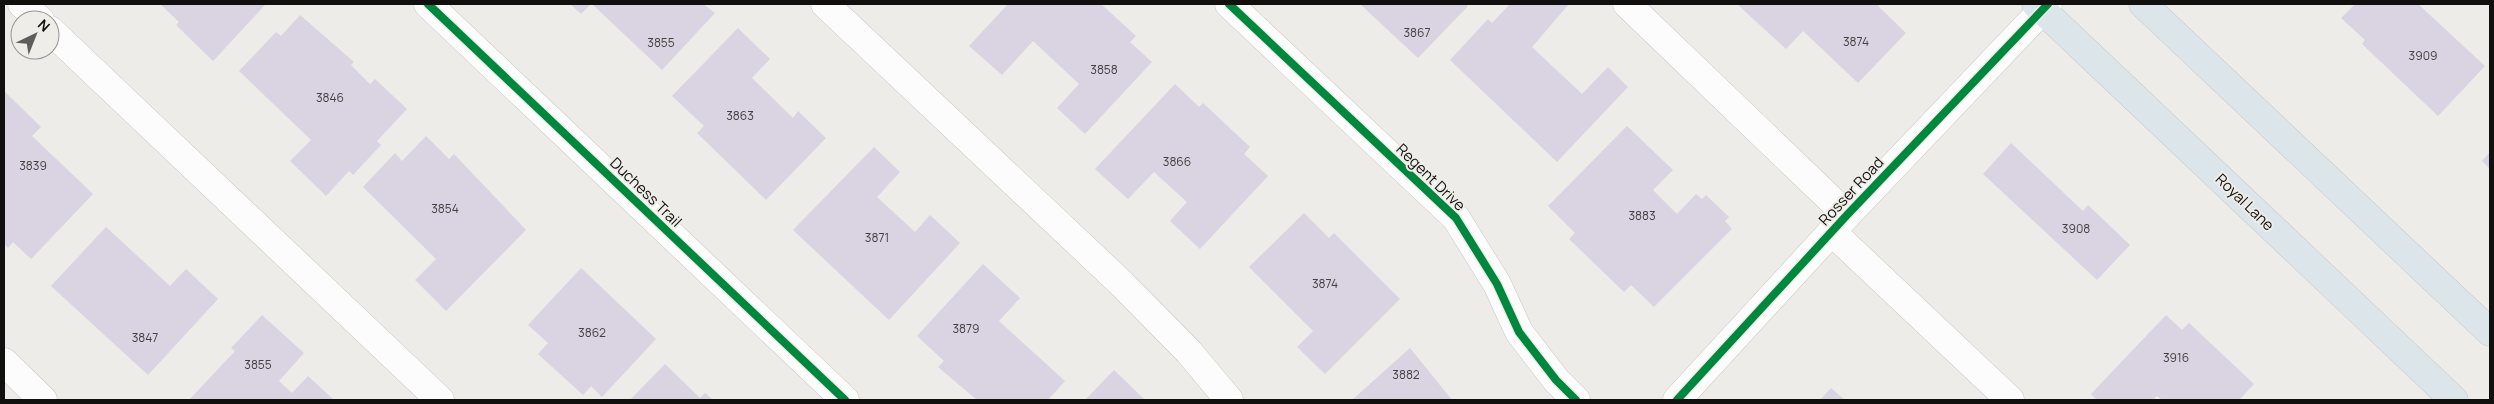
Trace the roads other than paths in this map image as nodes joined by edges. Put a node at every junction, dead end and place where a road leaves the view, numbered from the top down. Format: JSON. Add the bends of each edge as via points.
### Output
{"nodes":[{"id":1,"x":428,"y":4,"type":"edge"},
{"id":2,"x":825,"y":4,"type":"edge"},
{"id":3,"x":1229,"y":4,"type":"edge"},
{"id":4,"x":1627,"y":4,"type":"edge"},
{"id":5,"x":2143,"y":4,"type":"edge"},
{"id":6,"x":2042,"y":6,"type":"edge"},
{"id":7,"x":60,"y":39,"type":"edge"},
{"id":8,"x":1840,"y":223,"type":"junction"},
{"id":9,"x":2490,"y":332,"type":"edge"},
{"id":10,"x":4,"y":362,"type":"edge"},
{"id":11,"x":43,"y":400,"type":"edge"},
{"id":12,"x":440,"y":400,"type":"edge"},
{"id":13,"x":845,"y":400,"type":"edge"},
{"id":14,"x":1229,"y":400,"type":"edge"},
{"id":15,"x":1576,"y":400,"type":"edge"},
{"id":16,"x":1677,"y":400,"type":"edge"},
{"id":17,"x":2010,"y":400,"type":"edge"},
{"id":18,"x":2454,"y":400,"type":"edge"}],
"edges":[{"from":1,"to":13,"type":"street","name":"Duchess Trail"},
{"from":2,"to":14,"type":"street","via":[[1122,284],[1189,352]]},
{"from":3,"to":15,"type":"street","name":"Regent Drive","via":[[1456,218],[1497,284],[1519,332]]},
{"from":4,"to":8,"type":"street"},
{"from":5,"to":9,"type":"main road"},
{"from":6,"to":8,"type":"street","name":"Rosser Road"},
{"from":6,"to":18,"type":"main road","name":"Royal Lane"},
{"from":7,"to":12,"type":"street"},
{"from":8,"to":16,"type":"street","name":"Rosser Road"},
{"from":8,"to":17,"type":"street"},
{"from":10,"to":11,"type":"street"}]}
